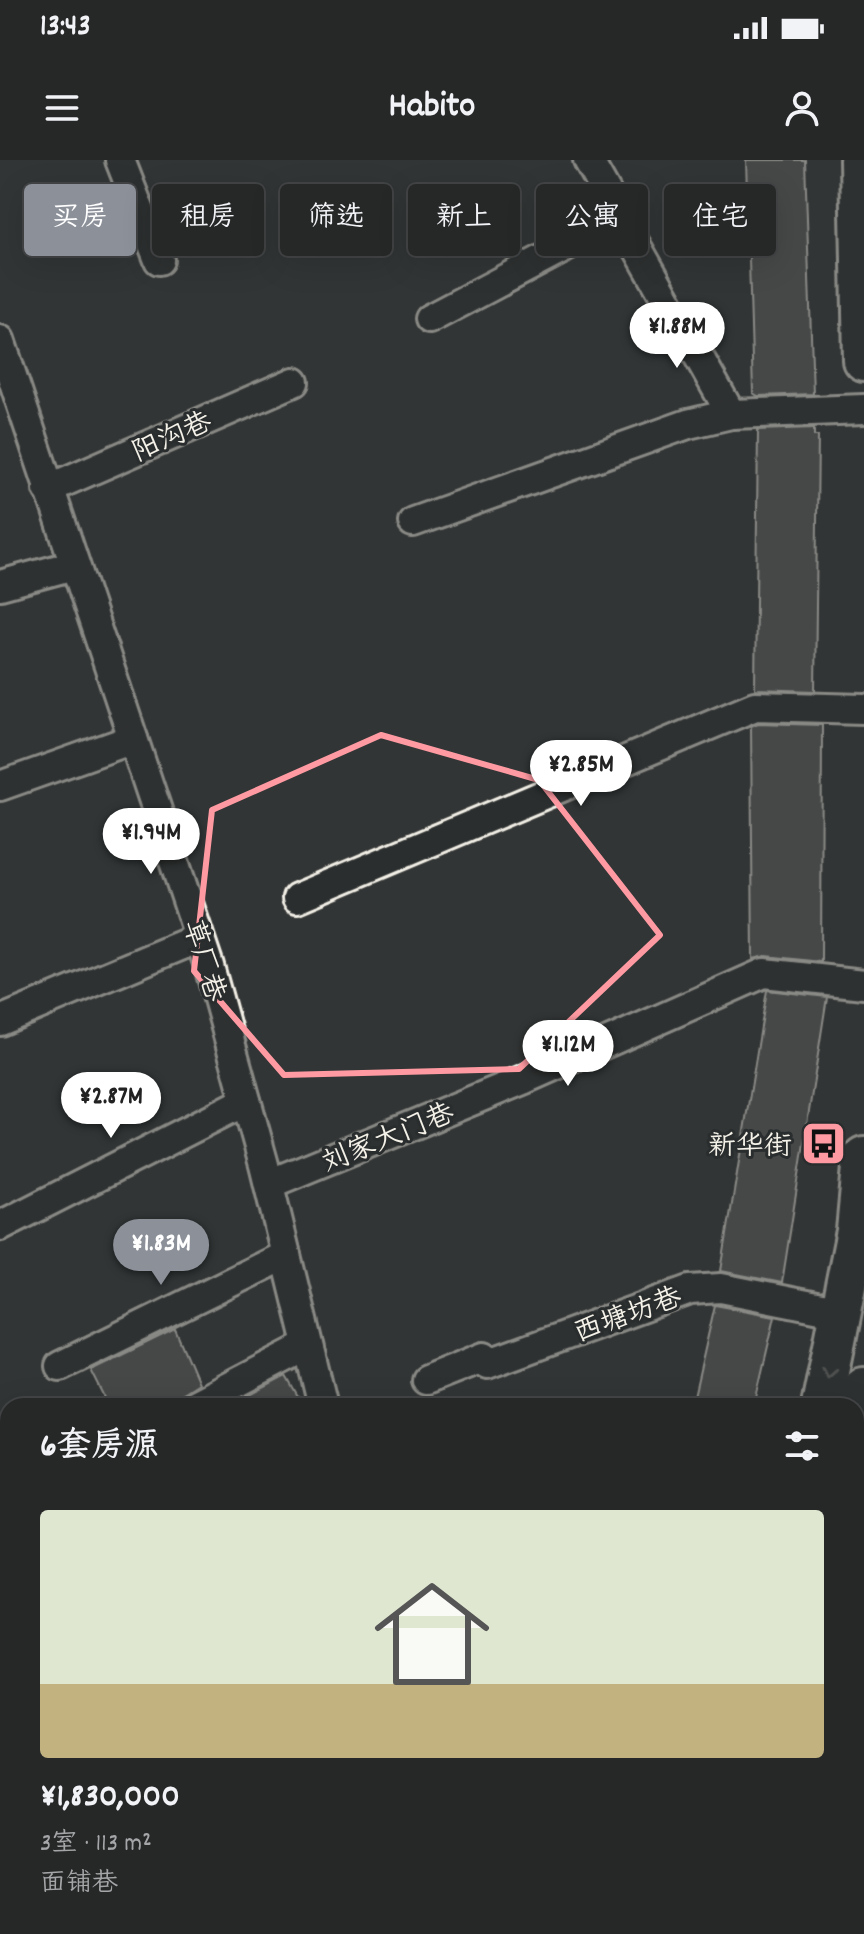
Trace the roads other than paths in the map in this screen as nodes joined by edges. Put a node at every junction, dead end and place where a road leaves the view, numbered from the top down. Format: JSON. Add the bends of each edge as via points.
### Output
{"nodes":[{"id":1,"x":120,"y":160,"type":"edge"},
{"id":2,"x":588,"y":160,"type":"edge"},
{"id":3,"x":860,"y":160,"type":"edge"},
{"id":4,"x":602,"y":184,"type":"edge"},
{"id":5,"x":549,"y":256,"type":"edge"},
{"id":6,"x":642,"y":256,"type":"edge"},
{"id":7,"x":159,"y":260,"type":"dead end"},
{"id":8,"x":429,"y":319,"type":"dead end"},
{"id":9,"x":0,"y":340,"type":"edge"},
{"id":10,"x":864,"y":361,"type":"edge"},
{"id":11,"x":294,"y":382,"type":"dead end"},
{"id":12,"x":864,"y":409,"type":"edge"},
{"id":13,"x":731,"y":414,"type":"junction"},
{"id":14,"x":48,"y":489,"type":"junction"},
{"id":15,"x":413,"y":522,"type":"dead end"},
{"id":16,"x":74,"y":565,"type":"junction"},
{"id":17,"x":0,"y":585,"type":"edge"},
{"id":18,"x":864,"y":709,"type":"edge"},
{"id":19,"x":133,"y":739,"type":"junction"},
{"id":20,"x":0,"y":786,"type":"edge"},
{"id":21,"x":297,"y":898,"type":"dead end"},
{"id":22,"x":199,"y":938,"type":"junction"},
{"id":23,"x":864,"y":984,"type":"edge"},
{"id":24,"x":0,"y":1021,"type":"edge"},
{"id":25,"x":246,"y":1101,"type":"junction"},
{"id":26,"x":864,"y":1157,"type":"edge"},
{"id":27,"x":269,"y":1184,"type":"junction"},
{"id":28,"x":0,"y":1226,"type":"edge"},
{"id":29,"x":286,"y":1255,"type":"junction"},
{"id":30,"x":841,"y":1312,"type":"junction"},
{"id":31,"x":307,"y":1346,"type":"junction"},
{"id":32,"x":60,"y":1366,"type":"dead end"},
{"id":33,"x":426,"y":1380,"type":"dead end"},
{"id":34,"x":207,"y":1398,"type":"edge"},
{"id":35,"x":321,"y":1398,"type":"edge"},
{"id":36,"x":824,"y":1398,"type":"edge"}],
"edges":[{"from":1,"to":7,"type":"street"},
{"from":2,"to":4,"type":"street"},
{"from":3,"to":10,"type":"main road"},
{"from":5,"to":8,"type":"street"},
{"from":6,"to":13,"type":"street"},
{"from":9,"to":14,"type":"street","name":"草厂巷"},
{"from":11,"to":14,"type":"street","name":"阳沟巷"},
{"from":12,"to":13,"type":"street"},
{"from":13,"to":15,"type":"street","via":[[688,424]]},
{"from":14,"to":16,"type":"street","name":"草厂巷"},
{"from":16,"to":17,"type":"street"},
{"from":16,"to":19,"type":"street","name":"草厂巷"},
{"from":18,"to":21,"type":"street","via":[[755,706]]},
{"from":19,"to":20,"type":"street"},
{"from":19,"to":22,"type":"street","name":"草厂巷"},
{"from":22,"to":24,"type":"street"},
{"from":22,"to":25,"type":"street","name":"草厂巷"},
{"from":23,"to":27,"type":"street","name":"刘家大门巷","via":[[764,973]]},
{"from":25,"to":27,"type":"street","name":"草厂巷"},
{"from":25,"to":28,"type":"street"},
{"from":26,"to":30,"type":"main road"},
{"from":27,"to":29,"type":"street","name":"草厂巷"},
{"from":29,"to":31,"type":"street","name":"草厂巷"},
{"from":29,"to":32,"type":"street"},
{"from":30,"to":33,"type":"street","name":"西塘坊巷","via":[[721,1288],[690,1290],[487,1364],[484,1357]]},
{"from":30,"to":36,"type":"main road","one_way":true},
{"from":31,"to":34,"type":"street"},
{"from":31,"to":35,"type":"street","name":"草厂巷"}]}
